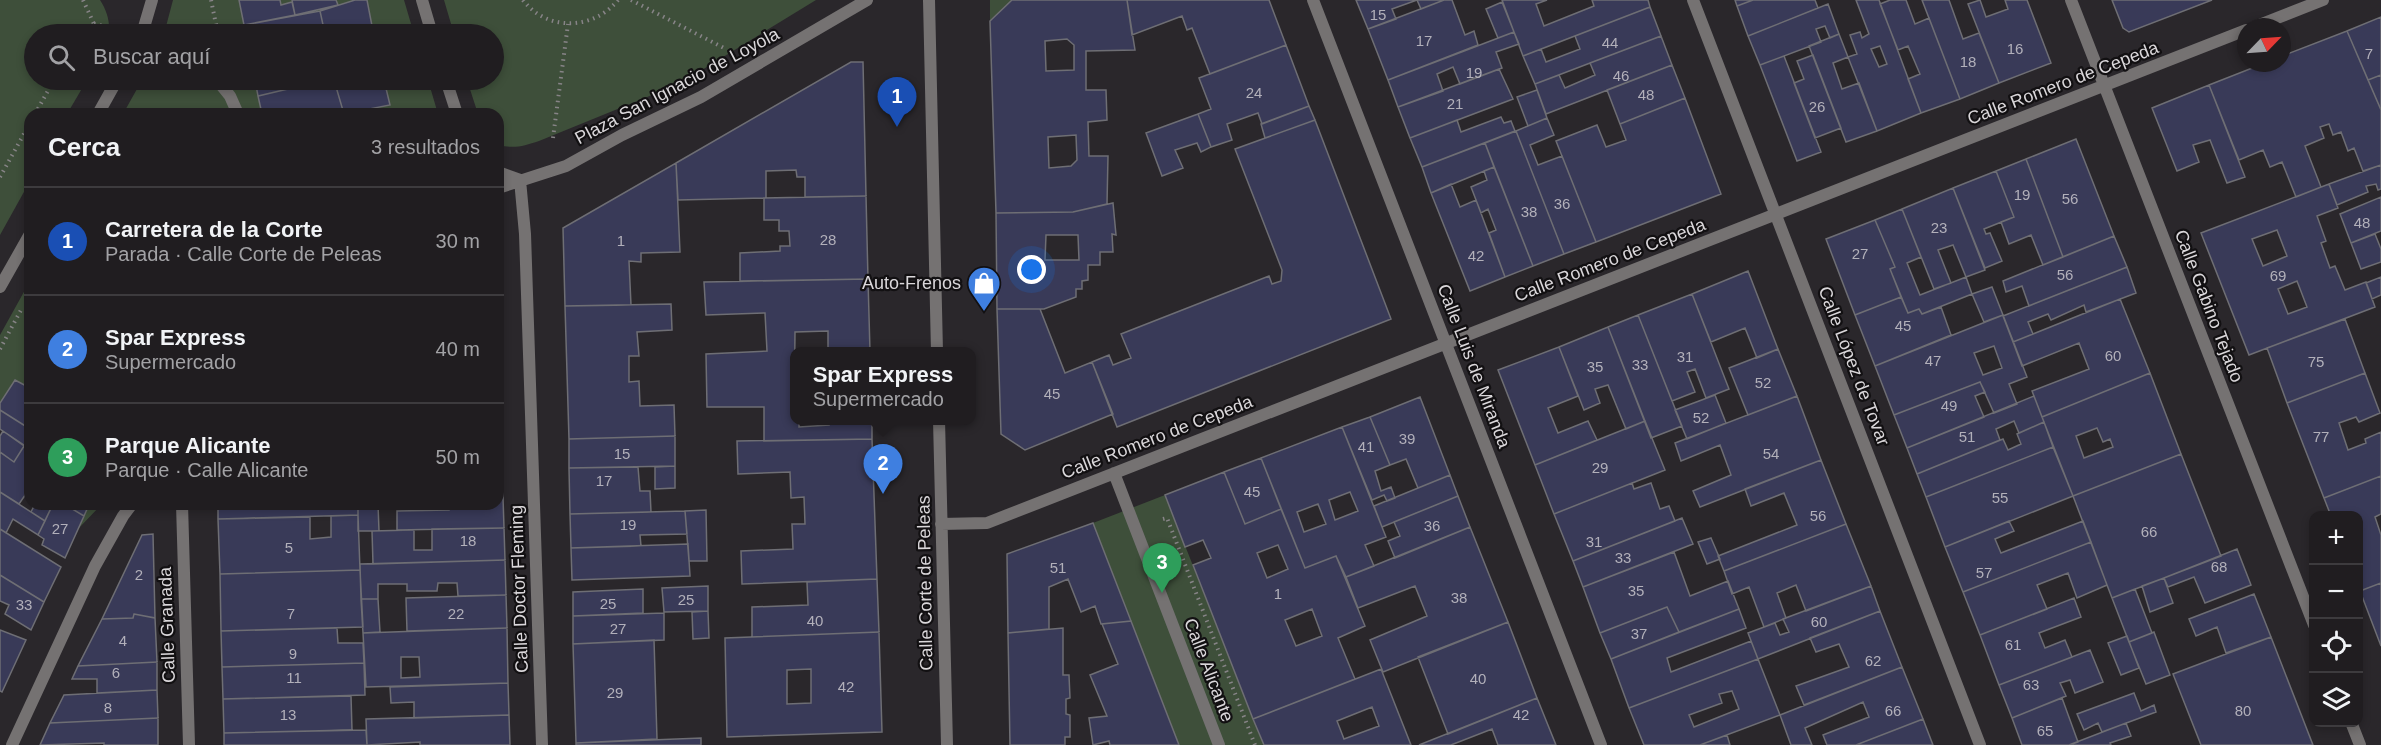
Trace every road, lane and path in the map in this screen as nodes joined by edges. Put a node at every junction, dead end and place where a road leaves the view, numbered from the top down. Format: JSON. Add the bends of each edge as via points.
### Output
{"nodes":[{"id":1,"x":83,"y":0,"type":"edge"},
{"id":2,"x":152,"y":0,"type":"edge"},
{"id":3,"x":211,"y":0,"type":"edge"},
{"id":4,"x":422,"y":0,"type":"edge"},
{"id":5,"x":523,"y":0,"type":"edge"},
{"id":6,"x":618,"y":0,"type":"edge"},
{"id":7,"x":631,"y":0,"type":"edge"},
{"id":8,"x":867,"y":0,"type":"edge"},
{"id":9,"x":929,"y":0,"type":"edge"},
{"id":10,"x":1313,"y":0,"type":"edge"},
{"id":11,"x":1693,"y":0,"type":"edge"},
{"id":12,"x":2072,"y":0,"type":"edge"},
{"id":13,"x":2324,"y":0,"type":"edge"},
{"id":14,"x":2277,"y":18,"type":"edge"},
{"id":15,"x":94,"y":24,"type":"edge"},
{"id":16,"x":147,"y":24,"type":"edge"},
{"id":17,"x":216,"y":24,"type":"edge"},
{"id":18,"x":429,"y":24,"type":"edge"},
{"id":19,"x":568,"y":24,"type":"junction"},
{"id":20,"x":2237,"y":34,"type":"edge"},
{"id":21,"x":757,"y":65,"type":"junction"},
{"id":22,"x":2105,"y":86,"type":"junction"},
{"id":23,"x":48,"y":90,"type":"edge"},
{"id":24,"x":111,"y":90,"type":"edge"},
{"id":25,"x":225,"y":90,"type":"edge"},
{"id":26,"x":449,"y":90,"type":"edge"},
{"id":27,"x":38,"y":108,"type":"edge"},
{"id":28,"x":101,"y":108,"type":"edge"},
{"id":29,"x":235,"y":108,"type":"edge"},
{"id":30,"x":455,"y":108,"type":"edge"},
{"id":31,"x":24,"y":134,"type":"edge"},
{"id":32,"x":566,"y":166,"type":"junction"},
{"id":33,"x":504,"y":174,"type":"edge"},
{"id":34,"x":0,"y":177,"type":"edge"},
{"id":35,"x":520,"y":180,"type":"junction"},
{"id":36,"x":504,"y":186,"type":"edge"},
{"id":37,"x":1777,"y":214,"type":"junction"},
{"id":38,"x":24,"y":245,"type":"edge"},
{"id":39,"x":0,"y":287,"type":"edge"},
{"id":40,"x":24,"y":306,"type":"edge"},
{"id":41,"x":1446,"y":344,"type":"junction"},
{"id":42,"x":937,"y":347,"type":"edge"},
{"id":43,"x":0,"y":349,"type":"edge"},
{"id":44,"x":939,"y":425,"type":"edge"},
{"id":45,"x":1114,"y":473,"type":"junction"},
{"id":46,"x":128,"y":510,"type":"edge"},
{"id":47,"x":182,"y":510,"type":"edge"},
{"id":48,"x":1167,"y":518,"type":"dead end"},
{"id":49,"x":941,"y":524,"type":"junction"},
{"id":50,"x":2311,"y":619,"type":"edge"},
{"id":51,"x":2353,"y":727,"type":"edge"},
{"id":52,"x":12,"y":745,"type":"edge"},
{"id":53,"x":189,"y":745,"type":"edge"},
{"id":54,"x":542,"y":745,"type":"edge"},
{"id":55,"x":946,"y":745,"type":"edge"},
{"id":56,"x":1219,"y":745,"type":"edge"},
{"id":57,"x":1255,"y":745,"type":"edge"},
{"id":58,"x":1601,"y":745,"type":"edge"},
{"id":59,"x":1980,"y":745,"type":"edge"},
{"id":60,"x":2360,"y":745,"type":"edge"}],
"edges":[{"from":1,"to":15,"type":"path"},
{"from":2,"to":16,"type":"street"},
{"from":3,"to":17,"type":"path"},
{"from":4,"to":18,"type":"street"},
{"from":5,"to":19,"type":"path","via":[[539,15]]},
{"from":6,"to":19,"type":"path","via":[[599,17]]},
{"from":7,"to":21,"type":"path"},
{"from":8,"to":21,"type":"street","name":"Plaza San Ignacio de Loyola"},
{"from":9,"to":42,"type":"street"},
{"from":10,"to":41,"type":"street","name":"Calle Luis de Miranda"},
{"from":11,"to":37,"type":"street","name":"Calle López de Tovar"},
{"from":12,"to":22,"type":"street","name":"Calle Gabino Tejado"},
{"from":13,"to":14,"type":"street"},
{"from":19,"to":32,"type":"path","via":[[553,138]]},
{"from":20,"to":22,"type":"street","name":"Calle Romero de Cepeda"},
{"from":21,"to":32,"type":"street","name":"Plaza San Ignacio de Loyola"},
{"from":22,"to":37,"type":"street","name":"Calle Romero de Cepeda"},
{"from":22,"to":50,"type":"street","name":"Calle Gabino Tejado"},
{"from":23,"to":27,"type":"path"},
{"from":24,"to":28,"type":"street"},
{"from":25,"to":29,"type":"street"},
{"from":26,"to":30,"type":"street"},
{"from":31,"to":34,"type":"path"},
{"from":32,"to":35,"type":"street","name":"Plaza San Ignacio de Loyola"},
{"from":33,"to":35,"type":"street"},
{"from":35,"to":36,"type":"street","name":"Plaza San Ignacio de Loyola"},
{"from":35,"to":54,"type":"street","name":"Calle Doctor Fleming"},
{"from":37,"to":41,"type":"street","name":"Calle Romero de Cepeda"},
{"from":37,"to":59,"type":"street","name":"Calle López de Tovar"},
{"from":38,"to":39,"type":"street"},
{"from":40,"to":43,"type":"path"},
{"from":41,"to":45,"type":"street","name":"Calle Romero de Cepeda"},
{"from":41,"to":58,"type":"street","name":"Calle Luis de Miranda"},
{"from":44,"to":49,"type":"street","name":"Calle Corte de Peleas"},
{"from":45,"to":49,"type":"street","name":"Calle Romero de Cepeda","via":[[987,523]]},
{"from":45,"to":56,"type":"street","name":"Calle Alicante"},
{"from":46,"to":52,"type":"street","via":[[95,566]]},
{"from":47,"to":53,"type":"street","name":"Calle Granada"},
{"from":48,"to":57,"type":"path"},
{"from":49,"to":55,"type":"street","name":"Calle Corte de Peleas"},
{"from":51,"to":60,"type":"street"}]}
